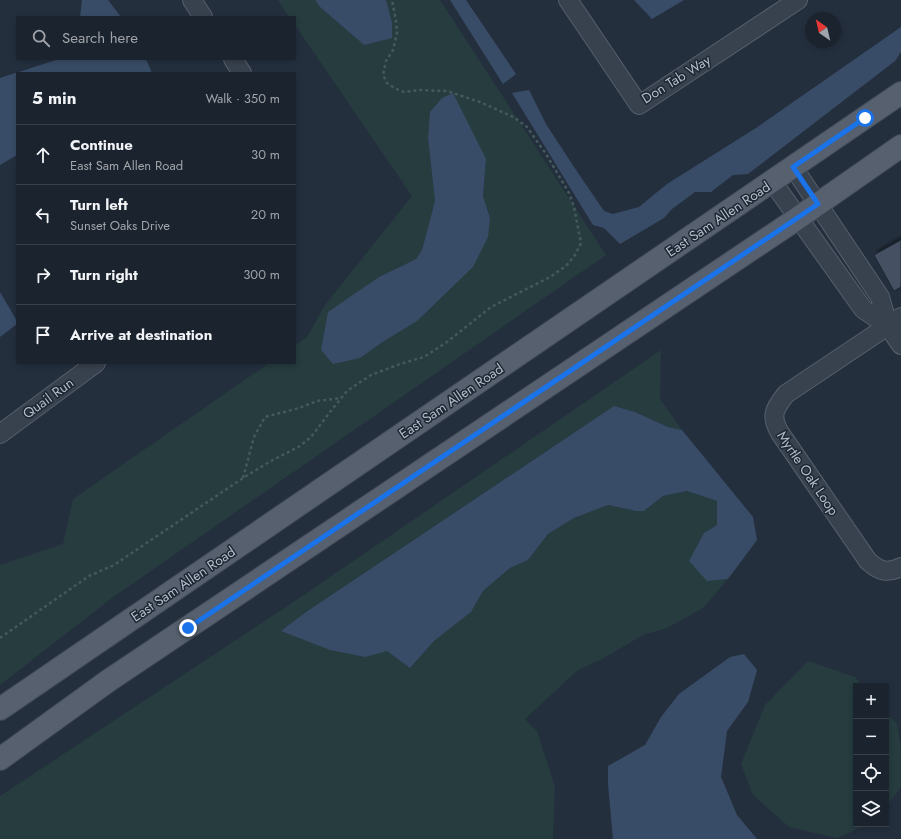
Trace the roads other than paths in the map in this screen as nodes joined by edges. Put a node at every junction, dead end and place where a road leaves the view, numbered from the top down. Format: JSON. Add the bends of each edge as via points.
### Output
{"nodes":[{"id":1,"x":192,"y":0,"type":"edge"},
{"id":2,"x":568,"y":0,"type":"edge"},
{"id":3,"x":798,"y":0,"type":"edge"},
{"id":4,"x":203,"y":16,"type":"edge"},
{"id":5,"x":233,"y":60,"type":"edge"},
{"id":6,"x":241,"y":72,"type":"edge"},
{"id":7,"x":901,"y":93,"type":"edge"},
{"id":8,"x":901,"y":146,"type":"edge"},
{"id":9,"x":793,"y":167,"type":"junction"},
{"id":10,"x":772,"y":182,"type":"junction"},
{"id":11,"x":818,"y":204,"type":"junction"},
{"id":12,"x":798,"y":218,"type":"junction"},
{"id":13,"x":895,"y":321,"type":"edge"},
{"id":14,"x":901,"y":345,"type":"edge"},
{"id":15,"x":95,"y":364,"type":"edge"},
{"id":16,"x":0,"y":434,"type":"edge"},
{"id":17,"x":901,"y":567,"type":"edge"},
{"id":18,"x":0,"y":709,"type":"edge"},
{"id":19,"x":0,"y":759,"type":"edge"}],
"edges":[{"from":1,"to":4,"type":"street"},
{"from":2,"to":3,"type":"street","name":"Don Tab Way","via":[[639,105]]},
{"from":5,"to":6,"type":"street"},
{"from":7,"to":9,"type":"main road","name":"East Sam Allen Road"},
{"from":8,"to":11,"type":"main road"},
{"from":9,"to":10,"type":"main road","name":"East Sam Allen Road"},
{"from":9,"to":11,"type":"street"},
{"from":10,"to":12,"type":"street"},
{"from":10,"to":18,"type":"main road","name":"East Sam Allen Road"},
{"from":11,"to":12,"type":"main road"},
{"from":11,"to":13,"type":"street"},
{"from":12,"to":13,"type":"street","via":[[863,309]]},
{"from":12,"to":19,"type":"main road","via":[[108,681]]},
{"from":13,"to":14,"type":"street"},
{"from":13,"to":17,"type":"street","name":"Myrtle Oak Loop","via":[[786,394],[774,412],[774,419],[780,433],[868,561],[877,569],[886,572]]},
{"from":15,"to":16,"type":"street","name":"Quail Run"}]}
